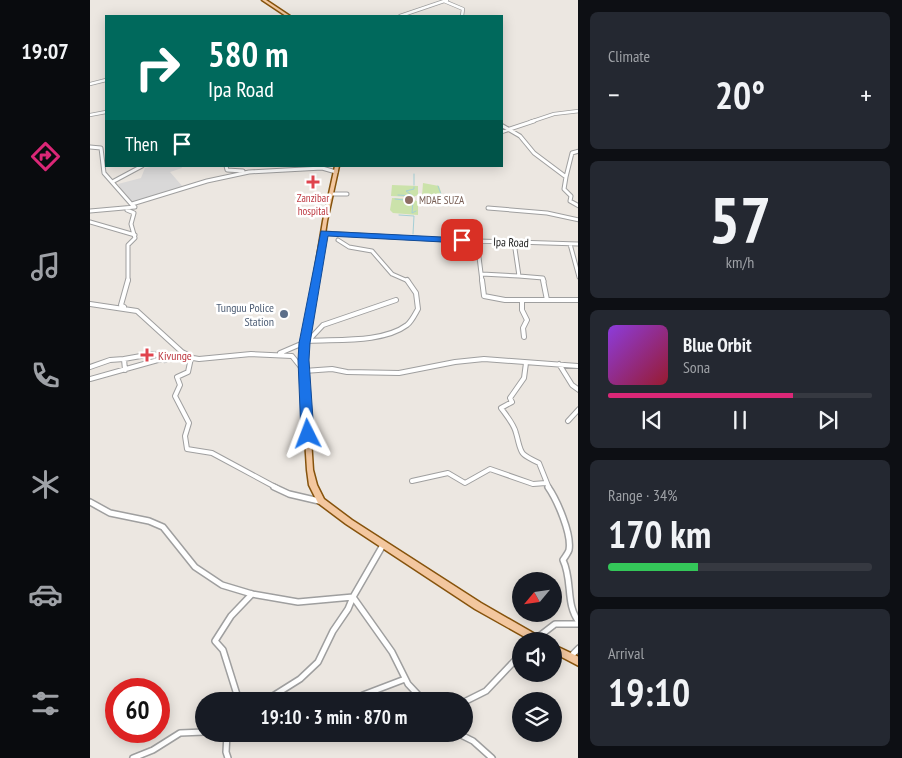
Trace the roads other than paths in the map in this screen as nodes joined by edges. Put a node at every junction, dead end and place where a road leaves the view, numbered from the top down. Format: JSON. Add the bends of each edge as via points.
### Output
{"nodes":[{"id":1,"x":264,"y":0,"type":"edge"},
{"id":2,"x":446,"y":1,"type":"edge"},
{"id":3,"x":286,"y":15,"type":"edge"},
{"id":4,"x":403,"y":15,"type":"edge"},
{"id":5,"x":462,"y":15,"type":"edge"},
{"id":6,"x":105,"y":80,"type":"edge"},
{"id":7,"x":90,"y":84,"type":"edge"},
{"id":8,"x":578,"y":111,"type":"edge"},
{"id":9,"x":105,"y":112,"type":"edge"},
{"id":10,"x":90,"y":115,"type":"edge"},
{"id":11,"x":503,"y":126,"type":"edge"},
{"id":12,"x":511,"y":130,"type":"junction"},
{"id":13,"x":503,"y":132,"type":"edge"},
{"id":14,"x":90,"y":147,"type":"edge"},
{"id":15,"x":578,"y":151,"type":"edge"},
{"id":16,"x":140,"y":167,"type":"edge"},
{"id":17,"x":226,"y":167,"type":"edge"},
{"id":18,"x":324,"y":167,"type":"edge"},
{"id":19,"x":336,"y":168,"type":"edge"},
{"id":20,"x":249,"y":172,"type":"junction"},
{"id":21,"x":566,"y":177,"type":"junction"},
{"id":22,"x":114,"y":181,"type":"junction"},
{"id":23,"x":332,"y":194,"type":"junction"},
{"id":24,"x":347,"y":194,"type":"dead end"},
{"id":25,"x":578,"y":206,"type":"edge"},
{"id":26,"x":135,"y":207,"type":"junction"},
{"id":27,"x":488,"y":208,"type":"dead end"},
{"id":28,"x":124,"y":210,"type":"junction"},
{"id":29,"x":90,"y":211,"type":"edge"},
{"id":30,"x":578,"y":220,"type":"edge"},
{"id":31,"x":90,"y":222,"type":"edge"},
{"id":32,"x":324,"y":233,"type":"junction"},
{"id":33,"x":135,"y":234,"type":"junction"},
{"id":34,"x":338,"y":240,"type":"dead end"},
{"id":35,"x":477,"y":241,"type":"junction"},
{"id":36,"x":514,"y":242,"type":"junction"},
{"id":37,"x":570,"y":244,"type":"junction"},
{"id":38,"x":578,"y":244,"type":"edge"},
{"id":39,"x":482,"y":274,"type":"junction"},
{"id":40,"x":519,"y":276,"type":"junction"},
{"id":41,"x":578,"y":277,"type":"edge"},
{"id":42,"x":396,"y":300,"type":"dead end"},
{"id":43,"x":522,"y":300,"type":"junction"},
{"id":44,"x":547,"y":300,"type":"junction"},
{"id":45,"x":578,"y":300,"type":"edge"},
{"id":46,"x":90,"y":304,"type":"edge"},
{"id":47,"x":129,"y":309,"type":"junction"},
{"id":48,"x":400,"y":330,"type":"joint"},
{"id":49,"x":524,"y":337,"type":"dead end"},
{"id":50,"x":307,"y":342,"type":"junction"},
{"id":51,"x":183,"y":354,"type":"junction"},
{"id":52,"x":269,"y":355,"type":"junction"},
{"id":53,"x":191,"y":358,"type":"junction"},
{"id":54,"x":124,"y":359,"type":"junction"},
{"id":55,"x":165,"y":360,"type":"junction"},
{"id":56,"x":526,"y":363,"type":"junction"},
{"id":57,"x":559,"y":364,"type":"junction"},
{"id":58,"x":90,"y":366,"type":"edge"},
{"id":59,"x":578,"y":366,"type":"edge"},
{"id":60,"x":124,"y":370,"type":"junction"},
{"id":61,"x":304,"y":371,"type":"junction"},
{"id":62,"x":90,"y":379,"type":"edge"},
{"id":63,"x":578,"y":390,"type":"edge"},
{"id":64,"x":578,"y":408,"type":"edge"},
{"id":65,"x":568,"y":422,"type":"dead end"},
{"id":66,"x":412,"y":481,"type":"dead end"},
{"id":67,"x":546,"y":483,"type":"junction"},
{"id":68,"x":321,"y":501,"type":"junction"},
{"id":69,"x":90,"y":502,"type":"edge"},
{"id":70,"x":383,"y":545,"type":"junction"},
{"id":71,"x":252,"y":594,"type":"junction"},
{"id":72,"x":353,"y":597,"type":"junction"},
{"id":73,"x":578,"y":623,"type":"edge"},
{"id":74,"x":521,"y":632,"type":"edge"},
{"id":75,"x":546,"y":632,"type":"edge"},
{"id":76,"x":578,"y":648,"type":"edge"},
{"id":77,"x":562,"y":653,"type":"edge"},
{"id":78,"x":570,"y":657,"type":"junction"},
{"id":79,"x":578,"y":662,"type":"edge"},
{"id":80,"x":512,"y":664,"type":"edge"},
{"id":81,"x":404,"y":678,"type":"junction"},
{"id":82,"x":236,"y":692,"type":"edge"},
{"id":83,"x":280,"y":692,"type":"edge"},
{"id":84,"x":370,"y":692,"type":"edge"},
{"id":85,"x":416,"y":692,"type":"edge"},
{"id":86,"x":473,"y":698,"type":"edge"},
{"id":87,"x":195,"y":734,"type":"edge"},
{"id":88,"x":473,"y":741,"type":"edge"},
{"id":89,"x":227,"y":742,"type":"edge"},
{"id":90,"x":133,"y":758,"type":"edge"},
{"id":91,"x":228,"y":758,"type":"edge"},
{"id":92,"x":492,"y":758,"type":"edge"}],
"edges":[{"from":1,"to":3,"type":"main road"},
{"from":2,"to":4,"type":"street"},
{"from":2,"to":5,"type":"street","via":[[463,9]]},
{"from":6,"to":7,"type":"street"},
{"from":8,"to":12,"type":"street","via":[[554,114]]},
{"from":9,"to":10,"type":"street"},
{"from":11,"to":12,"type":"street"},
{"from":12,"to":13,"type":"street"},
{"from":12,"to":21,"type":"street","via":[[520,136],[528,149]]},
{"from":14,"to":22,"type":"street","via":[[101,148],[104,173]]},
{"from":15,"to":21,"type":"street","via":[[572,153]]},
{"from":16,"to":22,"type":"street"},
{"from":17,"to":20,"type":"street","via":[[228,170]]},
{"from":18,"to":19,"type":"street"},
{"from":18,"to":19,"type":"street"},
{"from":18,"to":20,"type":"street"},
{"from":19,"to":23,"type":"main road"},
{"from":20,"to":26,"type":"street","via":[[195,184],[132,204]]},
{"from":21,"to":25,"type":"street","via":[[564,189],[572,196],[570,201]]},
{"from":22,"to":26,"type":"street","via":[[124,199]]},
{"from":23,"to":24,"type":"street"},
{"from":23,"to":32,"type":"main road"},
{"from":26,"to":28,"type":"street"},
{"from":27,"to":30,"type":"street"},
{"from":28,"to":29,"type":"street"},
{"from":28,"to":33,"type":"street","via":[[134,211],[131,224]]},
{"from":31,"to":33,"type":"street"},
{"from":32,"to":35,"type":"street","name":"Ipa Road"},
{"from":32,"to":50,"type":"main road"},
{"from":33,"to":47,"type":"street","via":[[128,246],[129,281],[121,305]]},
{"from":34,"to":48,"type":"street","via":[[350,248],[372,251],[392,274],[408,280],[416,293],[418,309],[409,324]]},
{"from":35,"to":36,"type":"street","name":"Ipa Road"},
{"from":35,"to":39,"type":"street"},
{"from":36,"to":37,"type":"street","name":"Ipa Road"},
{"from":36,"to":40,"type":"street"},
{"from":37,"to":38,"type":"street","name":"Ipa Road"},
{"from":37,"to":41,"type":"street"},
{"from":39,"to":40,"type":"street"},
{"from":39,"to":43,"type":"street","via":[[484,296]]},
{"from":40,"to":44,"type":"street","via":[[543,278]]},
{"from":42,"to":50,"type":"street","via":[[323,325]]},
{"from":43,"to":44,"type":"street"},
{"from":43,"to":49,"type":"street","via":[[527,320],[523,328]]},
{"from":44,"to":45,"type":"street"},
{"from":46,"to":47,"type":"street"},
{"from":47,"to":51,"type":"street","via":[[160,330]]},
{"from":48,"to":50,"type":"street","via":[[368,338]]},
{"from":50,"to":52,"type":"street"},
{"from":50,"to":61,"type":"main road"},
{"from":51,"to":53,"type":"street"},
{"from":51,"to":55,"type":"street"},
{"from":52,"to":53,"type":"street"},
{"from":52,"to":61,"type":"street","via":[[292,356]]},
{"from":53,"to":68,"type":"street","via":[[188,372],[177,377],[180,385],[175,396],[189,423],[185,436],[187,449],[212,453],[289,494]]},
{"from":54,"to":55,"type":"street","via":[[152,354],[163,356]]},
{"from":54,"to":58,"type":"street"},
{"from":54,"to":60,"type":"street"},
{"from":55,"to":60,"type":"street"},
{"from":56,"to":57,"type":"street"},
{"from":56,"to":61,"type":"street","via":[[466,360],[399,373],[332,369]]},
{"from":56,"to":67,"type":"street","via":[[527,371],[520,387],[510,398],[512,402],[501,408],[516,432],[523,455],[539,463]]},
{"from":57,"to":59,"type":"street"},
{"from":57,"to":63,"type":"street"},
{"from":60,"to":62,"type":"street"},
{"from":61,"to":68,"type":"main road","via":[[310,470]]},
{"from":64,"to":65,"type":"street"},
{"from":66,"to":67,"type":"street","via":[[448,473],[465,483],[490,469],[533,484]]},
{"from":67,"to":73,"type":"street","via":[[565,522],[569,549],[563,560],[569,574],[568,592]]},
{"from":68,"to":70,"type":"main road"},
{"from":69,"to":71,"type":"street","via":[[110,512],[163,527],[195,567],[222,585]]},
{"from":70,"to":72,"type":"street"},
{"from":70,"to":74,"type":"main road"},
{"from":71,"to":72,"type":"street","via":[[298,602]]},
{"from":71,"to":82,"type":"street","via":[[231,615],[215,641],[222,650]]},
{"from":72,"to":81,"type":"street","via":[[392,652]]},
{"from":72,"to":83,"type":"street","via":[[352,605],[334,627],[318,662],[297,682]]},
{"from":73,"to":75,"type":"street","via":[[555,624]]},
{"from":76,"to":78,"type":"street"},
{"from":77,"to":78,"type":"main road"},
{"from":78,"to":79,"type":"main road"},
{"from":80,"to":86,"type":"street","via":[[486,691]]},
{"from":81,"to":84,"type":"street"},
{"from":81,"to":85,"type":"street"},
{"from":87,"to":90,"type":"street","via":[[180,733]]},
{"from":88,"to":92,"type":"street"},
{"from":89,"to":91,"type":"street"}]}
